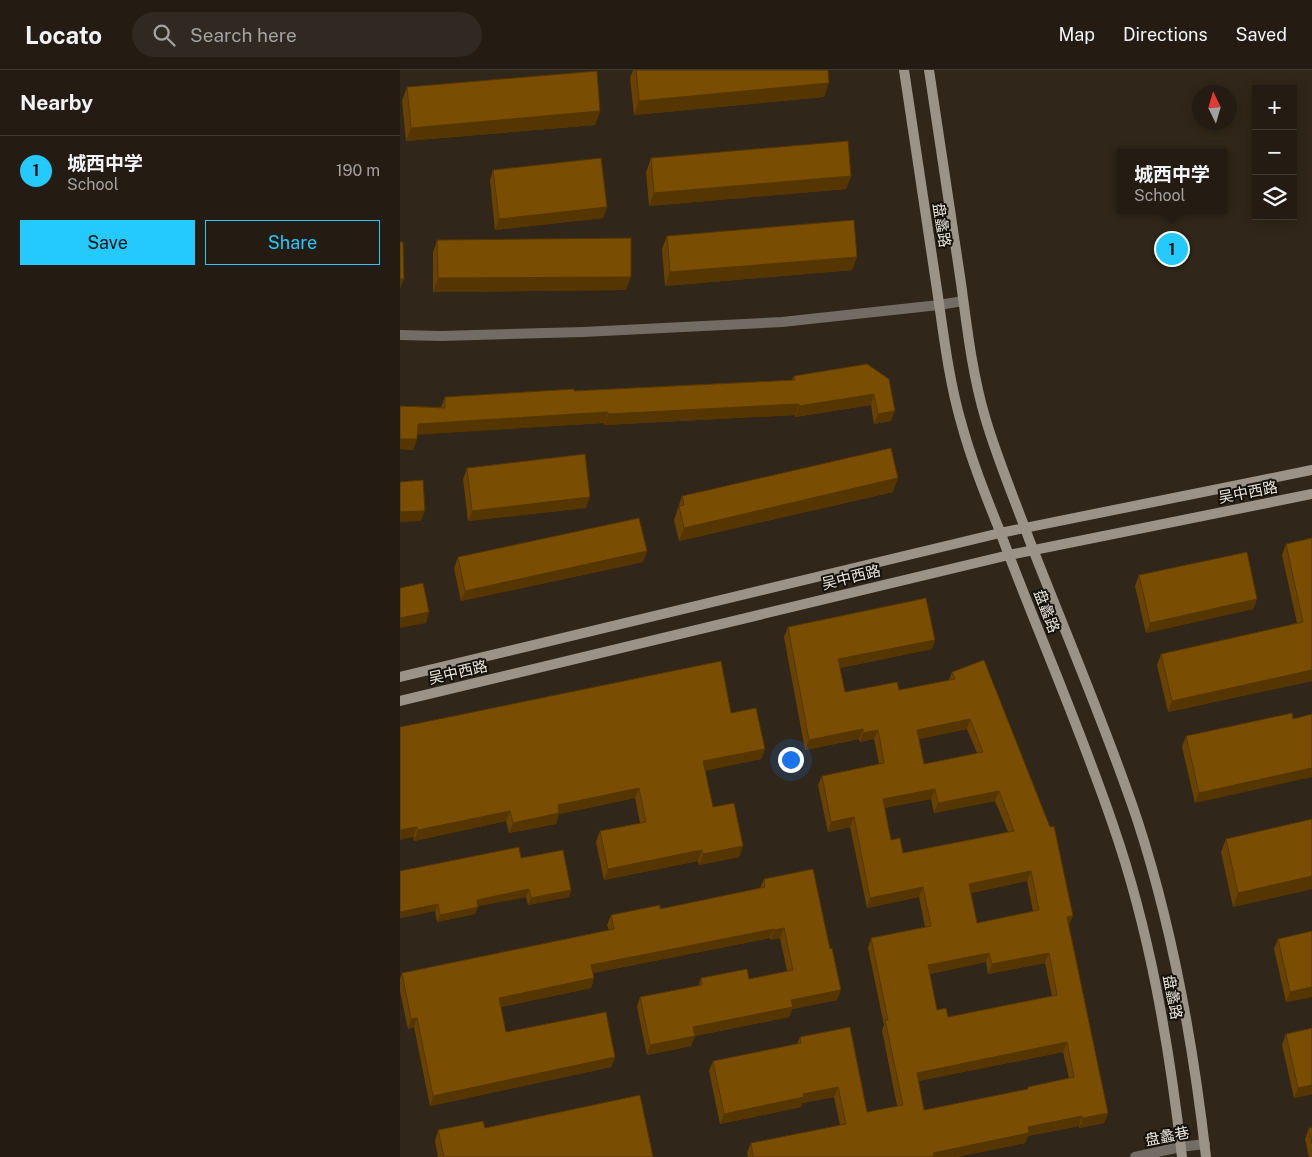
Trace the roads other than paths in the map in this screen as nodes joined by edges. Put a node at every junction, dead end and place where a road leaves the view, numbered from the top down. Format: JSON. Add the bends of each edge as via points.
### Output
{"nodes":[{"id":1,"x":904,"y":70,"type":"edge"},
{"id":2,"x":929,"y":70,"type":"edge"},
{"id":3,"x":963,"y":301,"type":"junction"},
{"id":4,"x":939,"y":305,"type":"junction"},
{"id":5,"x":400,"y":335,"type":"edge"},
{"id":6,"x":1312,"y":470,"type":"edge"},
{"id":7,"x":1312,"y":494,"type":"edge"},
{"id":8,"x":1025,"y":528,"type":"junction"},
{"id":9,"x":1000,"y":533,"type":"junction"},
{"id":10,"x":1033,"y":550,"type":"junction"},
{"id":11,"x":1009,"y":555,"type":"junction"},
{"id":12,"x":400,"y":676,"type":"edge"},
{"id":13,"x":400,"y":701,"type":"edge"},
{"id":14,"x":1205,"y":1144,"type":"junction"},
{"id":15,"x":1181,"y":1152,"type":"edge"},
{"id":16,"x":1135,"y":1157,"type":"edge"},
{"id":17,"x":1206,"y":1157,"type":"edge"}],
"edges":[{"from":1,"to":4,"type":"main road","name":"盘蠡路"},
{"from":2,"to":3,"type":"main road","name":"盘蠡路"},
{"from":3,"to":4,"type":"street"},
{"from":3,"to":8,"type":"main road","name":"盘蠡路","via":[[981,404]]},
{"from":4,"to":5,"type":"street","via":[[782,322],[583,332]]},
{"from":4,"to":9,"type":"main road","name":"盘蠡路","via":[[957,409]]},
{"from":6,"to":8,"type":"main road","name":"吴中西路"},
{"from":7,"to":10,"type":"main road","name":"吴中西路"},
{"from":8,"to":9,"type":"main road","name":"吴中西路"},
{"from":8,"to":10,"type":"main road","name":"盘蠡路"},
{"from":9,"to":11,"type":"main road","name":"盘蠡路"},
{"from":9,"to":12,"type":"main road","name":"吴中西路"},
{"from":10,"to":11,"type":"main road","name":"吴中西路"},
{"from":10,"to":14,"type":"main road","name":"盘蠡路","via":[[1136,817],[1162,900],[1190,1034]]},
{"from":11,"to":13,"type":"main road","name":"吴中西路"},
{"from":11,"to":15,"type":"main road","name":"盘蠡路","via":[[1113,825],[1143,925],[1166,1038]]},
{"from":14,"to":15,"type":"street","name":"盘蠡巷"},
{"from":14,"to":17,"type":"main road","name":"盘蠡路"},
{"from":15,"to":16,"type":"street","name":"盘蠡巷"}]}
